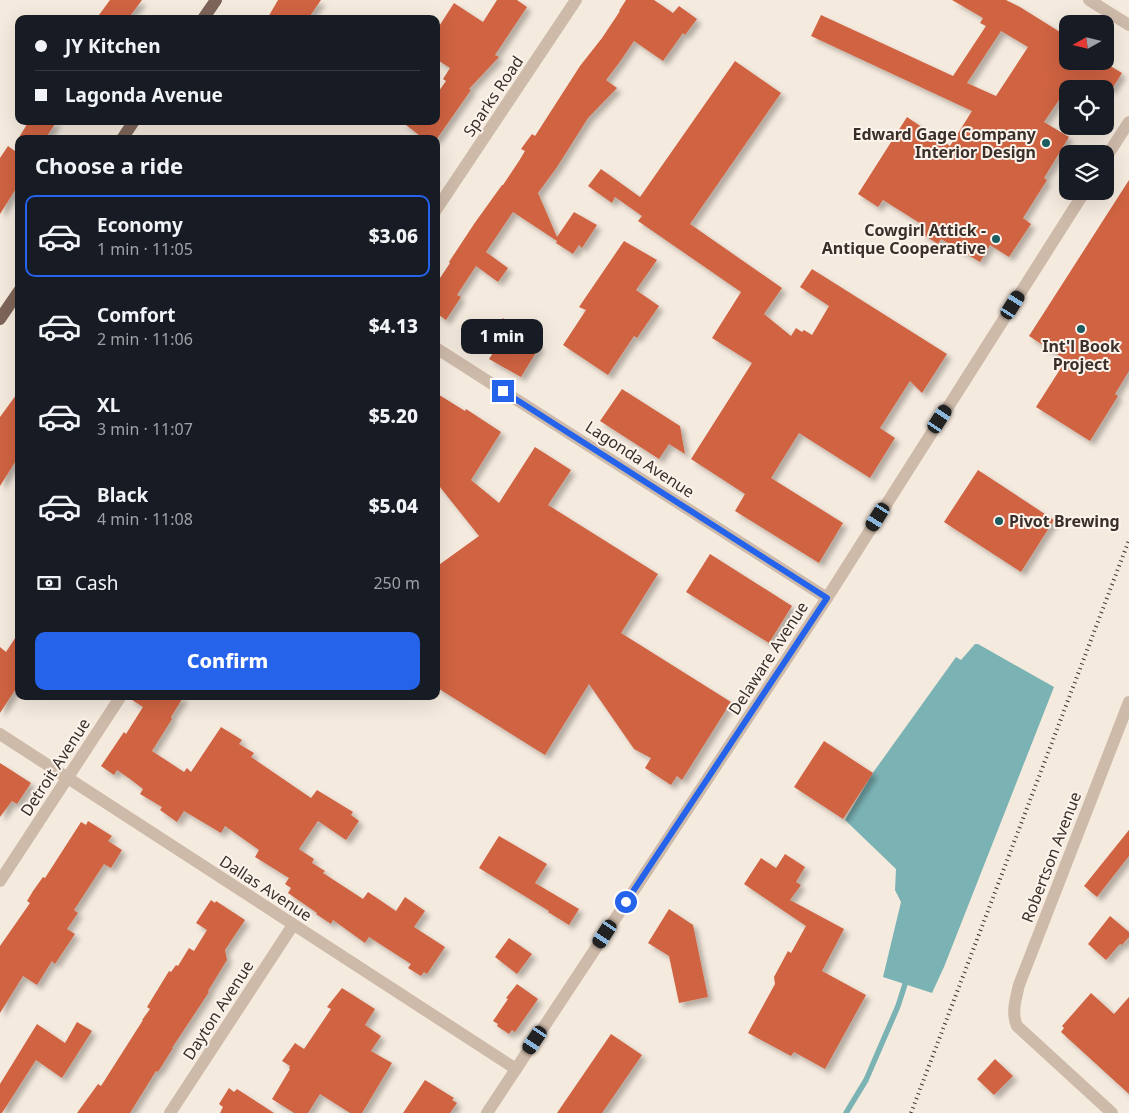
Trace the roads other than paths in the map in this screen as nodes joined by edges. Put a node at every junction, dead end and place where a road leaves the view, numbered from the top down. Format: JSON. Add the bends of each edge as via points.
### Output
{"nodes":[{"id":1,"x":216,"y":0,"type":"edge"},
{"id":2,"x":576,"y":0,"type":"edge"},
{"id":3,"x":1089,"y":0,"type":"edge"},
{"id":4,"x":206,"y":15,"type":"edge"},
{"id":5,"x":1129,"y":25,"type":"edge"},
{"id":6,"x":1129,"y":122,"type":"edge"},
{"id":7,"x":1114,"y":145,"type":"edge"},
{"id":8,"x":1079,"y":200,"type":"edge"},
{"id":9,"x":440,"y":204,"type":"edge"},
{"id":10,"x":15,"y":297,"type":"edge"},
{"id":11,"x":0,"y":319,"type":"edge"},
{"id":12,"x":440,"y":351,"type":"edge"},
{"id":13,"x":827,"y":598,"type":"junction"},
{"id":14,"x":118,"y":700,"type":"edge"},
{"id":15,"x":1129,"y":702,"type":"edge"},
{"id":16,"x":1126,"y":719,"type":"edge"},
{"id":17,"x":0,"y":734,"type":"edge"},
{"id":18,"x":68,"y":778,"type":"junction"},
{"id":19,"x":0,"y":881,"type":"edge"},
{"id":20,"x":293,"y":925,"type":"junction"},
{"id":21,"x":516,"y":1069,"type":"junction"},
{"id":22,"x":170,"y":1113,"type":"edge"},
{"id":23,"x":487,"y":1113,"type":"edge"},
{"id":24,"x":1112,"y":1113,"type":"edge"}],
"edges":[{"from":1,"to":4,"type":"main road"},
{"from":2,"to":9,"type":"street","name":"Sparks Road"},
{"from":3,"to":5,"type":"street"},
{"from":6,"to":7,"type":"street"},
{"from":8,"to":13,"type":"street","name":"Delaware Avenue"},
{"from":10,"to":11,"type":"main road"},
{"from":12,"to":13,"type":"street","name":"Lagonda Avenue"},
{"from":13,"to":21,"type":"street","name":"Delaware Avenue"},
{"from":14,"to":18,"type":"street","name":"Detroit Avenue"},
{"from":15,"to":16,"type":"street","name":"Robertson Avenue"},
{"from":16,"to":24,"type":"street","name":"Robertson Avenue","via":[[1019,985],[1014,1006],[1017,1026]]},
{"from":17,"to":18,"type":"street","name":"Dallas Avenue"},
{"from":18,"to":19,"type":"street","name":"Detroit Avenue"},
{"from":18,"to":20,"type":"street","name":"Dallas Avenue"},
{"from":20,"to":21,"type":"street","name":"Dallas Avenue"},
{"from":20,"to":22,"type":"street","name":"Dayton Avenue"},
{"from":21,"to":23,"type":"street","name":"Delaware Avenue"}]}
